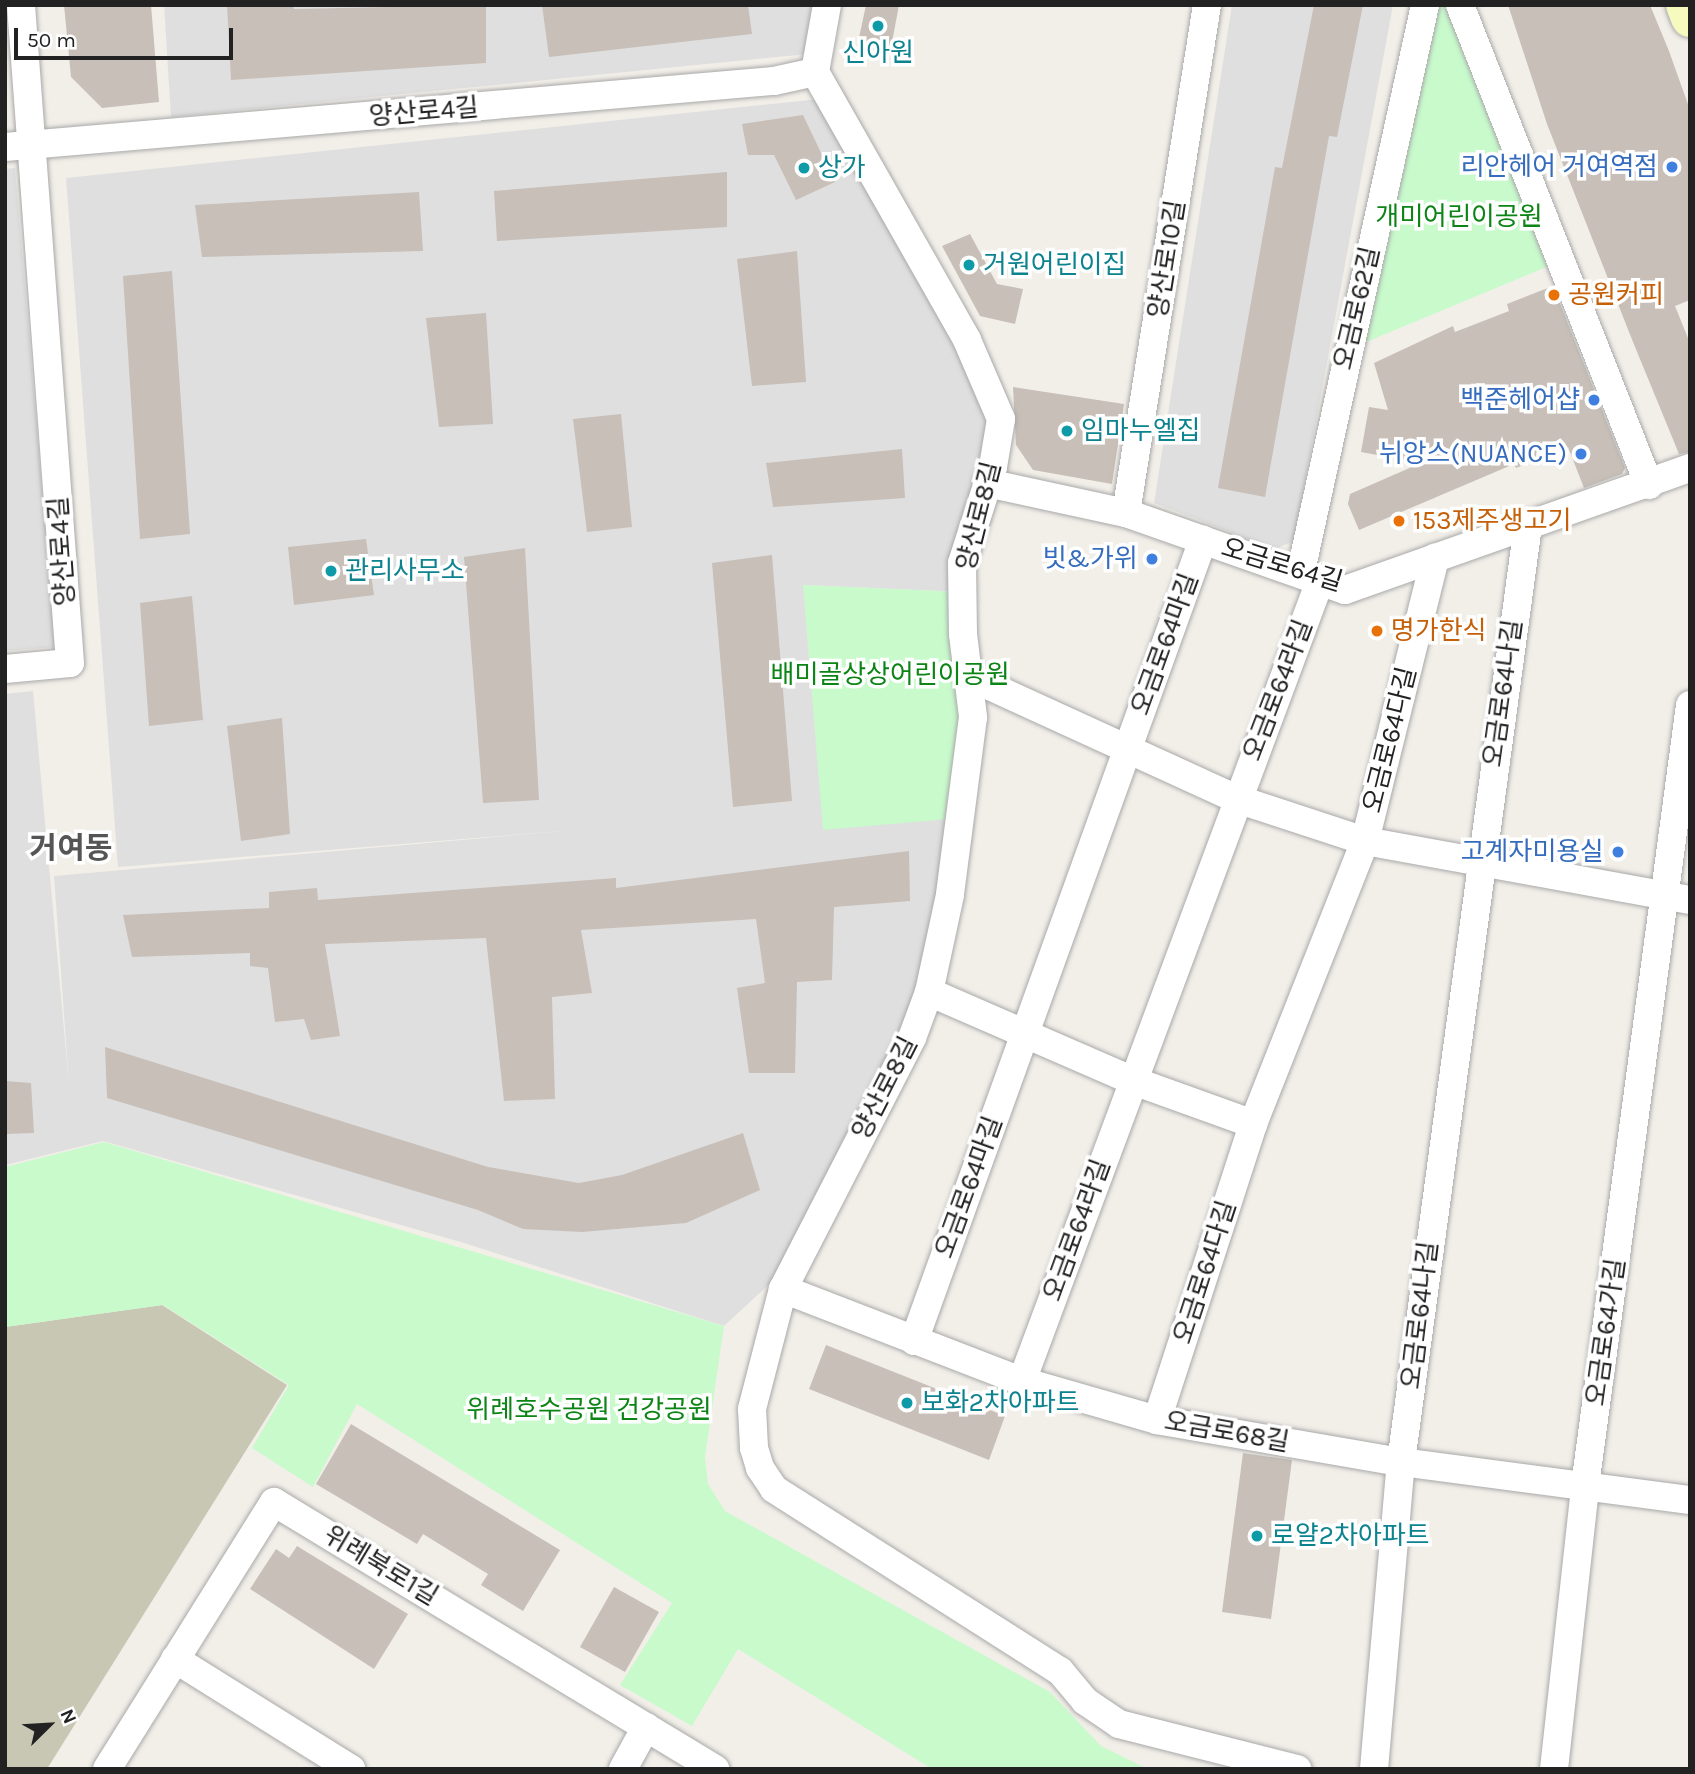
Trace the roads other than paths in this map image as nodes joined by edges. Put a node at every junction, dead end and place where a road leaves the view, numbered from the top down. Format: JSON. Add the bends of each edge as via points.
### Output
{"nodes":[{"id":1,"x":22,"y":5,"type":"edge"},
{"id":2,"x":827,"y":5,"type":"edge"},
{"id":3,"x":1207,"y":5,"type":"edge"},
{"id":4,"x":1425,"y":5,"type":"edge"},
{"id":5,"x":1460,"y":5,"type":"edge"},
{"id":6,"x":1685,"y":5,"type":"edge"},
{"id":7,"x":1690,"y":18,"type":"edge"},
{"id":8,"x":815,"y":72,"type":"junction"},
{"id":9,"x":18,"y":147,"type":"edge"},
{"id":10,"x":1690,"y":468,"type":"edge"},
{"id":11,"x":987,"y":483,"type":"junction"},
{"id":12,"x":1649,"y":485,"type":"junction"},
{"id":13,"x":1126,"y":513,"type":"junction"},
{"id":14,"x":1528,"y":525,"type":"junction"},
{"id":15,"x":1203,"y":540,"type":"junction"},
{"id":16,"x":1434,"y":558,"type":"junction"},
{"id":17,"x":1310,"y":576,"type":"junction"},
{"id":18,"x":5,"y":669,"type":"edge"},
{"id":19,"x":968,"y":676,"type":"junction"},
{"id":20,"x":1690,"y":705,"type":"edge"},
{"id":21,"x":1127,"y":748,"type":"junction"},
{"id":22,"x":1237,"y":799,"type":"junction"},
{"id":23,"x":1365,"y":841,"type":"junction"},
{"id":24,"x":1479,"y":862,"type":"junction"},
{"id":25,"x":1677,"y":898,"type":"edge"},
{"id":26,"x":929,"y":992,"type":"junction"},
{"id":27,"x":1024,"y":1034,"type":"junction"},
{"id":28,"x":1131,"y":1080,"type":"junction"},
{"id":29,"x":1253,"y":1124,"type":"junction"},
{"id":30,"x":783,"y":1290,"type":"junction"},
{"id":31,"x":914,"y":1341,"type":"junction"},
{"id":32,"x":1022,"y":1381,"type":"junction"},
{"id":33,"x":1157,"y":1420,"type":"junction"},
{"id":34,"x":1401,"y":1462,"type":"junction"},
{"id":35,"x":1585,"y":1486,"type":"junction"},
{"id":36,"x":1690,"y":1500,"type":"edge"},
{"id":37,"x":175,"y":1659,"type":"junction"},
{"id":38,"x":646,"y":1727,"type":"junction"},
{"id":39,"x":107,"y":1769,"type":"edge"},
{"id":40,"x":351,"y":1769,"type":"edge"},
{"id":41,"x":624,"y":1769,"type":"edge"},
{"id":42,"x":715,"y":1769,"type":"edge"},
{"id":43,"x":1297,"y":1769,"type":"edge"},
{"id":44,"x":1374,"y":1769,"type":"edge"},
{"id":45,"x":1554,"y":1769,"type":"edge"}],
"edges":[{"from":1,"to":9,"type":"street","name":"양산로4길"},
{"from":2,"to":8,"type":"street"},
{"from":3,"to":13,"type":"street","name":"양산로10길"},
{"from":4,"to":17,"type":"street","name":"오금로62길"},
{"from":5,"to":12,"type":"street"},
{"from":6,"to":7,"type":"main road"},
{"from":8,"to":9,"type":"street","name":"양산로4길","via":[[774,81]]},
{"from":8,"to":11,"type":"street","name":"양산로8길","via":[[967,340],[1001,419]]},
{"from":9,"to":18,"type":"street","name":"양산로4길","via":[[70,663]]},
{"from":10,"to":12,"type":"street","name":"오금로64길"},
{"from":11,"to":13,"type":"street","name":"오금로64길"},
{"from":11,"to":19,"type":"street","name":"양산로8길","via":[[962,563]]},
{"from":12,"to":14,"type":"street","name":"오금로64길"},
{"from":13,"to":15,"type":"street","name":"오금로64길"},
{"from":14,"to":16,"type":"street","name":"오금로64길"},
{"from":14,"to":24,"type":"street","name":"오금로64나길"},
{"from":15,"to":17,"type":"street","name":"오금로64길"},
{"from":15,"to":21,"type":"street","name":"오금로64마길"},
{"from":16,"to":17,"type":"street","name":"오금로64길","via":[[1345,590]]},
{"from":16,"to":23,"type":"street","name":"오금로64다길"},
{"from":17,"to":22,"type":"street","name":"오금로64라길"},
{"from":19,"to":21,"type":"street","name":"오금로64마길"},
{"from":19,"to":26,"type":"street","name":"양산로8길","via":[[973,717],[950,895]]},
{"from":20,"to":25,"type":"street","name":"오금로64가길"},
{"from":21,"to":22,"type":"street"},
{"from":21,"to":27,"type":"street","name":"오금로64마길"},
{"from":22,"to":23,"type":"street","name":"오금로64다길"},
{"from":22,"to":28,"type":"street","name":"오금로64라길"},
{"from":23,"to":24,"type":"street"},
{"from":23,"to":29,"type":"street","name":"오금로64다길"},
{"from":24,"to":25,"type":"street"},
{"from":24,"to":34,"type":"street","name":"오금로64나길"},
{"from":25,"to":35,"type":"street","name":"오금로64가길"},
{"from":26,"to":27,"type":"street"},
{"from":26,"to":30,"type":"street","name":"양산로8길","via":[[912,1038]]},
{"from":27,"to":28,"type":"street"},
{"from":27,"to":31,"type":"street","name":"오금로64마길"},
{"from":28,"to":29,"type":"street"},
{"from":28,"to":32,"type":"street","name":"오금로64라길"},
{"from":29,"to":33,"type":"street","name":"오금로64다길"},
{"from":30,"to":31,"type":"street","name":"오금로68길"},
{"from":30,"to":43,"type":"street","name":"양산로8길","via":[[752,1409],[754,1448],[760,1468],[775,1489],[1060,1671],[1085,1701],[1119,1724]]},
{"from":31,"to":32,"type":"street","name":"오금로68길"},
{"from":32,"to":33,"type":"street","name":"오금로68길"},
{"from":33,"to":34,"type":"street","name":"오금로68길"},
{"from":34,"to":35,"type":"street","name":"오금로68길"},
{"from":34,"to":44,"type":"street","name":"오금로64나길"},
{"from":35,"to":36,"type":"street","name":"오금로68길"},
{"from":35,"to":45,"type":"street","name":"오금로64가길"},
{"from":37,"to":38,"type":"street","name":"위례북로1길","via":[[274,1502]]},
{"from":37,"to":39,"type":"street","name":"위례북로1길"},
{"from":37,"to":40,"type":"street"},
{"from":38,"to":41,"type":"street"},
{"from":38,"to":42,"type":"street","name":"위례북로1길"}]}
